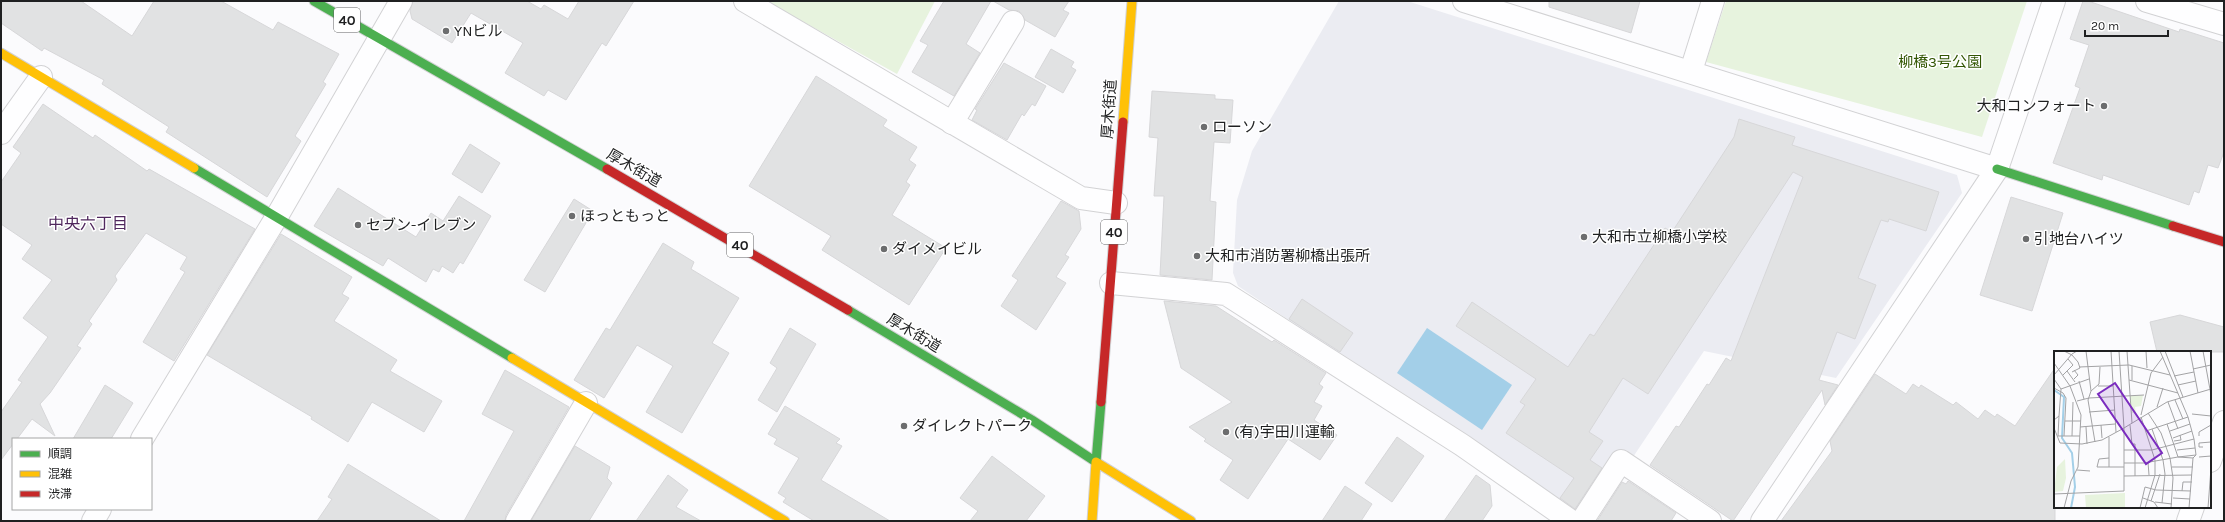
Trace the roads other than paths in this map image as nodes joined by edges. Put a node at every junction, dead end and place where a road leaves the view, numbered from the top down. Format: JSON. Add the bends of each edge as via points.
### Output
{"nodes":[{"id":1,"x":314,"y":1,"type":"edge"},
{"id":2,"x":401,"y":1,"type":"edge"},
{"id":3,"x":745,"y":1,"type":"edge"},
{"id":4,"x":1132,"y":1,"type":"edge"},
{"id":5,"x":1464,"y":1,"type":"edge"},
{"id":6,"x":1713,"y":1,"type":"edge"},
{"id":7,"x":2054,"y":1,"type":"edge"},
{"id":8,"x":2147,"y":1,"type":"edge"},
{"id":9,"x":1504,"y":7,"type":"edge"},
{"id":10,"x":1013,"y":22,"type":"dead end"},
{"id":11,"x":2224,"y":24,"type":"edge"},
{"id":12,"x":379,"y":39,"type":"junction"},
{"id":13,"x":1,"y":53,"type":"edge"},
{"id":14,"x":1691,"y":71,"type":"junction"},
{"id":15,"x":41,"y":77,"type":"junction"},
{"id":16,"x":952,"y":123,"type":"junction"},
{"id":17,"x":1,"y":133,"type":"edge"},
{"id":18,"x":1997,"y":169,"type":"junction"},
{"id":19,"x":1116,"y":203,"type":"junction"},
{"id":20,"x":276,"y":218,"type":"junction"},
{"id":21,"x":2224,"y":242,"type":"edge"},
{"id":22,"x":1111,"y":283,"type":"junction"},
{"id":23,"x":586,"y":403,"type":"junction"},
{"id":24,"x":2223,"y":428,"type":"edge"},
{"id":25,"x":143,"y":438,"type":"edge"},
{"id":26,"x":2211,"y":458,"type":"edge"},
{"id":27,"x":1096,"y":462,"type":"junction"},
{"id":28,"x":2193,"y":508,"type":"edge"},
{"id":29,"x":99,"y":510,"type":"edge"},
{"id":30,"x":93,"y":521,"type":"edge"},
{"id":31,"x":517,"y":521,"type":"edge"},
{"id":32,"x":786,"y":521,"type":"edge"},
{"id":33,"x":1092,"y":521,"type":"edge"},
{"id":34,"x":1191,"y":521,"type":"edge"},
{"id":35,"x":1571,"y":521,"type":"edge"},
{"id":36,"x":1582,"y":521,"type":"edge"},
{"id":37,"x":1710,"y":521,"type":"edge"},
{"id":38,"x":1762,"y":521,"type":"edge"},
{"id":39,"x":2188,"y":521,"type":"edge"}],
"edges":[{"from":1,"to":12,"type":"main road","name":"厚木街道","number":"40"},
{"from":2,"to":12,"type":"street"},
{"from":3,"to":16,"type":"street"},
{"from":4,"to":19,"type":"main road","name":"厚木街道","number":"40"},
{"from":5,"to":9,"type":"street"},
{"from":6,"to":14,"type":"street"},
{"from":7,"to":18,"type":"street"},
{"from":8,"to":11,"type":"street"},
{"from":9,"to":14,"type":"street"},
{"from":10,"to":16,"type":"street"},
{"from":12,"to":20,"type":"street"},
{"from":12,"to":27,"type":"main road","name":"厚木街道","number":"40","via":[[738,244],[1032,420]]},
{"from":13,"to":15,"type":"main road"},
{"from":14,"to":18,"type":"street"},
{"from":15,"to":17,"type":"street"},
{"from":15,"to":20,"type":"main road"},
{"from":16,"to":19,"type":"street","via":[[1081,198]]},
{"from":18,"to":21,"type":"main road"},
{"from":18,"to":38,"type":"street"},
{"from":19,"to":22,"type":"main road","name":"厚木街道","number":"40"},
{"from":20,"to":23,"type":"main road"},
{"from":20,"to":25,"type":"street"},
{"from":22,"to":27,"type":"main road","name":"厚木街道","number":"40"},
{"from":22,"to":35,"type":"street","via":[[1226,294],[1462,445]]},
{"from":23,"to":31,"type":"street"},
{"from":23,"to":32,"type":"main road"},
{"from":24,"to":26,"type":"street"},
{"from":27,"to":33,"type":"main road"},
{"from":27,"to":34,"type":"main road"},
{"from":28,"to":39,"type":"street"},
{"from":29,"to":30,"type":"street"},
{"from":36,"to":37,"type":"street","via":[[1621,461]]}]}
